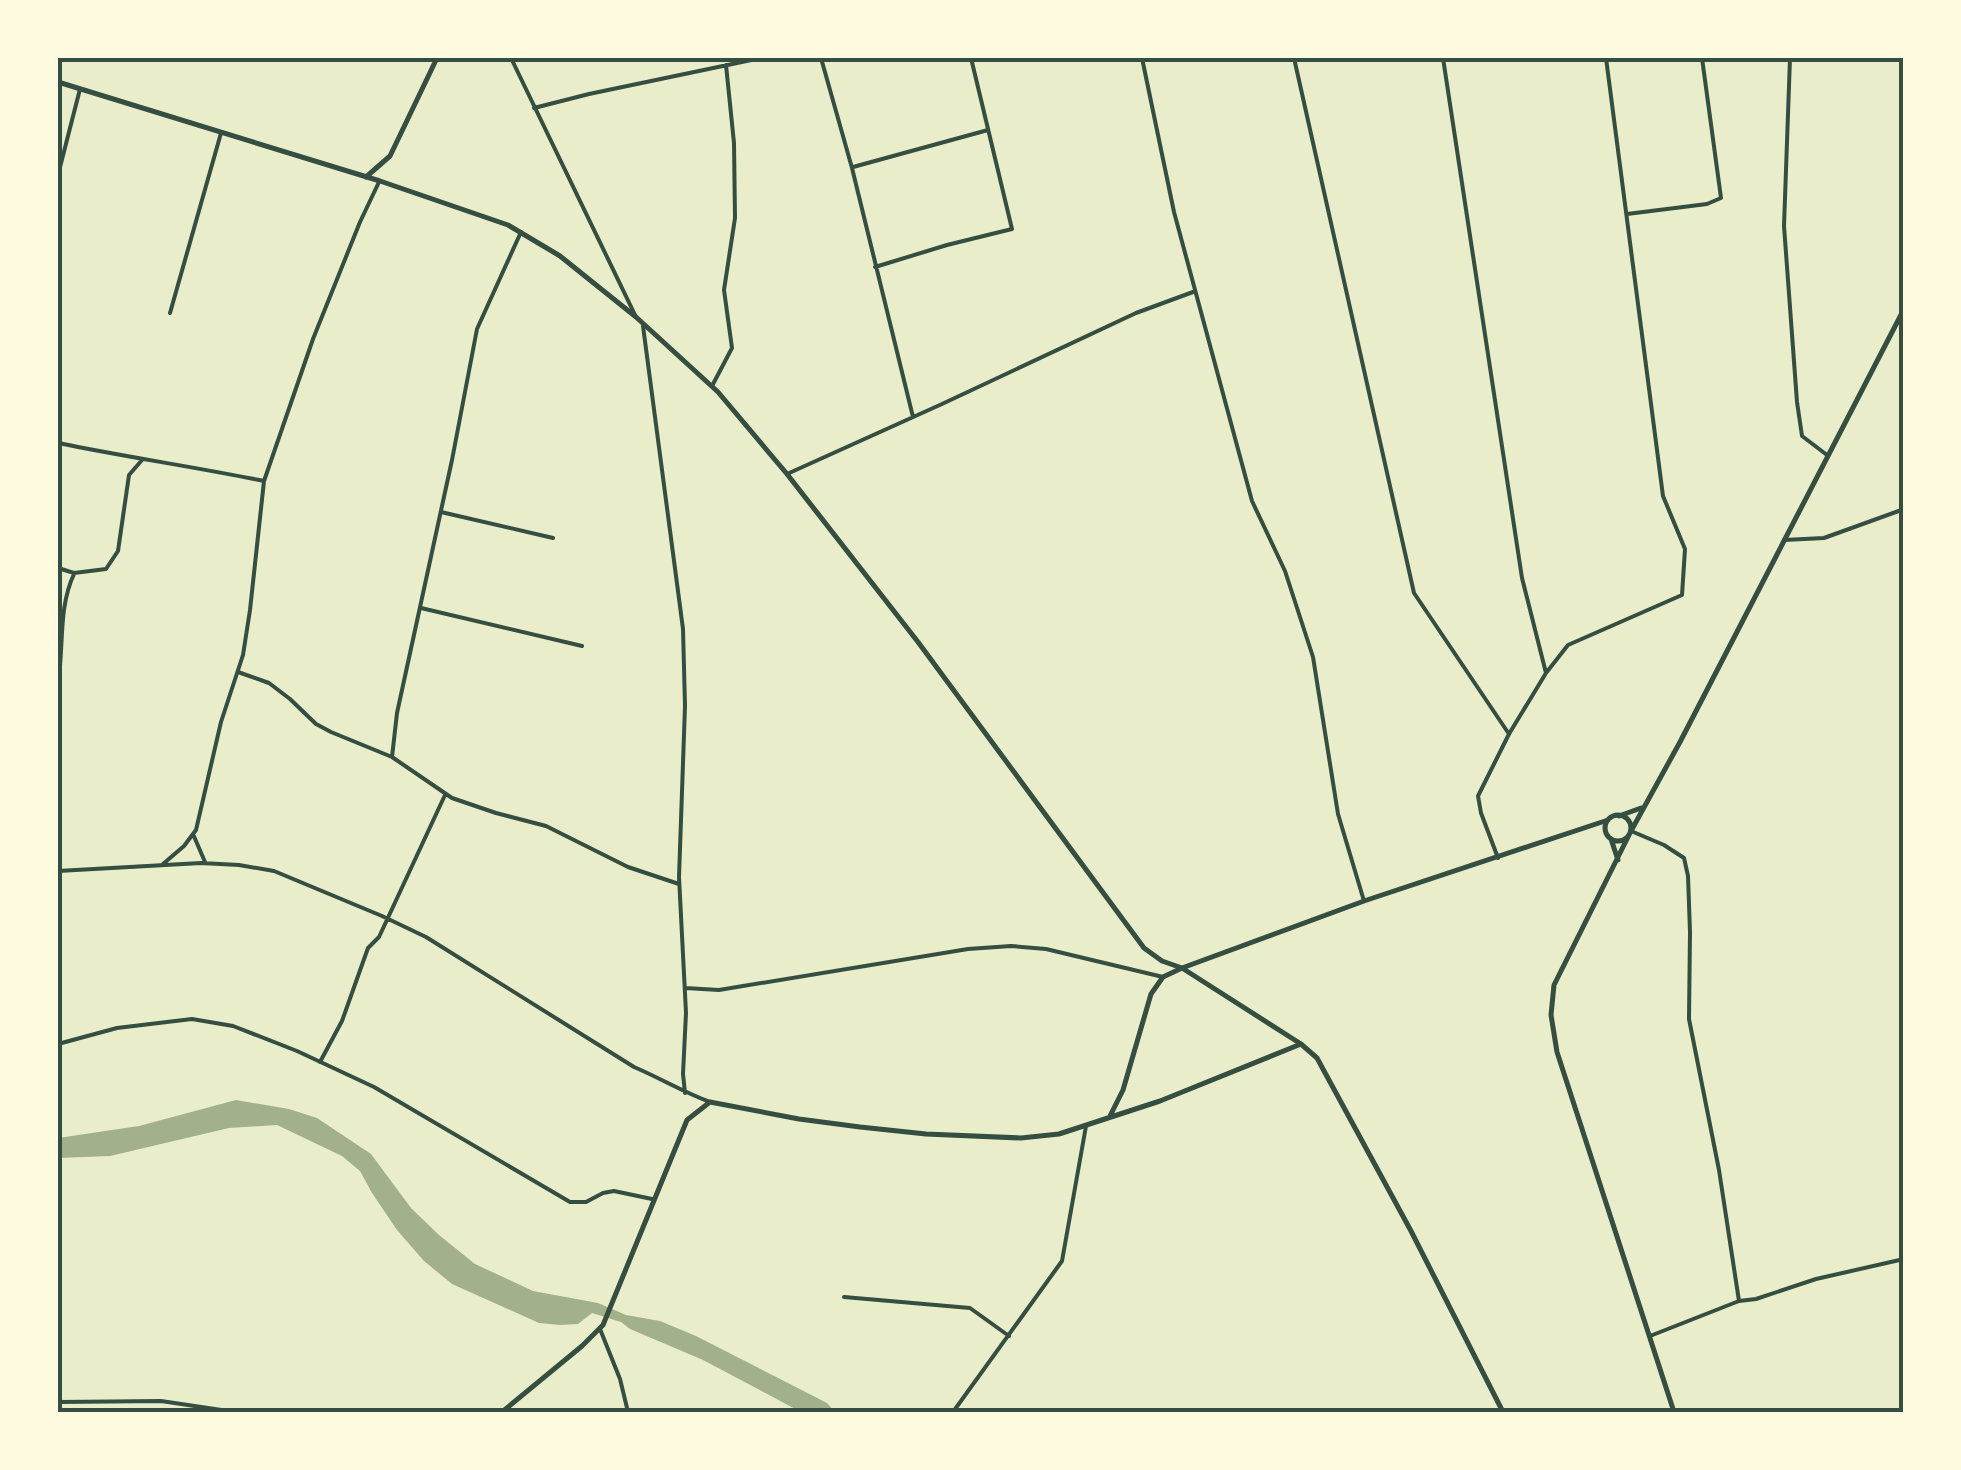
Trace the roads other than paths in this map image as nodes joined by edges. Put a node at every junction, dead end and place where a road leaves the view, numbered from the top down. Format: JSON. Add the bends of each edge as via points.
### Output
{"nodes":[{"id":1,"x":437,"y":58,"type":"edge"},
{"id":2,"x":512,"y":58,"type":"edge"},
{"id":3,"x":760,"y":58,"type":"edge"},
{"id":4,"x":820,"y":58,"type":"edge"},
{"id":5,"x":970,"y":58,"type":"edge"},
{"id":6,"x":1142,"y":58,"type":"edge"},
{"id":7,"x":1294,"y":58,"type":"edge"},
{"id":8,"x":1443,"y":58,"type":"edge"},
{"id":9,"x":1606,"y":58,"type":"edge"},
{"id":10,"x":1702,"y":58,"type":"edge"},
{"id":11,"x":1790,"y":58,"type":"edge"},
{"id":12,"x":726,"y":65,"type":"junction"},
{"id":13,"x":58,"y":82,"type":"edge"},
{"id":14,"x":80,"y":89,"type":"junction"},
{"id":15,"x":534,"y":108,"type":"junction"},
{"id":16,"x":988,"y":130,"type":"junction"},
{"id":17,"x":222,"y":133,"type":"junction"},
{"id":18,"x":852,"y":168,"type":"junction"},
{"id":19,"x":58,"y":175,"type":"edge"},
{"id":20,"x":366,"y":177,"type":"junction"},
{"id":21,"x":380,"y":181,"type":"junction"},
{"id":22,"x":1627,"y":214,"type":"junction"},
{"id":23,"x":521,"y":232,"type":"junction"},
{"id":24,"x":874,"y":267,"type":"junction"},
{"id":25,"x":1195,"y":292,"type":"junction"},
{"id":26,"x":1904,"y":309,"type":"edge"},
{"id":27,"x":170,"y":312,"type":"dead end"},
{"id":28,"x":639,"y":319,"type":"junction"},
{"id":29,"x":712,"y":386,"type":"junction"},
{"id":30,"x":913,"y":417,"type":"junction"},
{"id":31,"x":58,"y":443,"type":"edge"},
{"id":32,"x":1827,"y":455,"type":"junction"},
{"id":33,"x":142,"y":460,"type":"junction"},
{"id":34,"x":787,"y":474,"type":"junction"},
{"id":35,"x":264,"y":481,"type":"junction"},
{"id":36,"x":1904,"y":509,"type":"edge"},
{"id":37,"x":440,"y":512,"type":"junction"},
{"id":38,"x":553,"y":538,"type":"dead end"},
{"id":39,"x":1784,"y":540,"type":"junction"},
{"id":40,"x":58,"y":568,"type":"edge"},
{"id":41,"x":74,"y":573,"type":"junction"},
{"id":42,"x":419,"y":608,"type":"junction"},
{"id":43,"x":582,"y":646,"type":"dead end"},
{"id":44,"x":238,"y":672,"type":"junction"},
{"id":45,"x":1546,"y":673,"type":"junction"},
{"id":46,"x":58,"y":683,"type":"edge"},
{"id":47,"x":1509,"y":734,"type":"junction"},
{"id":48,"x":392,"y":757,"type":"junction"},
{"id":49,"x":446,"y":794,"type":"junction"},
{"id":50,"x":1644,"y":807,"type":"junction"},
{"id":51,"x":1620,"y":816,"type":"junction"},
{"id":52,"x":1608,"y":820,"type":"junction"},
{"id":53,"x":1587,"y":828,"type":"junction"},
{"id":54,"x":192,"y":834,"type":"junction"},
{"id":55,"x":1629,"y":834,"type":"junction"},
{"id":56,"x":1609,"y":836,"type":"junction"},
{"id":57,"x":1498,"y":858,"type":"junction"},
{"id":58,"x":1618,"y":860,"type":"junction"},
{"id":59,"x":206,"y":863,"type":"junction"},
{"id":60,"x":163,"y":864,"type":"junction"},
{"id":61,"x":58,"y":871,"type":"edge"},
{"id":62,"x":679,"y":884,"type":"junction"},
{"id":63,"x":1364,"y":901,"type":"junction"},
{"id":64,"x":388,"y":918,"type":"junction"},
{"id":65,"x":1182,"y":968,"type":"junction"},
{"id":66,"x":1163,"y":977,"type":"junction"},
{"id":67,"x":685,"y":988,"type":"junction"},
{"id":68,"x":58,"y":1044,"type":"edge"},
{"id":69,"x":1302,"y":1044,"type":"junction"},
{"id":70,"x":320,"y":1062,"type":"junction"},
{"id":71,"x":686,"y":1092,"type":"junction"},
{"id":72,"x":710,"y":1102,"type":"junction"},
{"id":73,"x":1108,"y":1119,"type":"junction"},
{"id":74,"x":1086,"y":1126,"type":"junction"},
{"id":75,"x":652,"y":1199,"type":"junction"},
{"id":76,"x":1904,"y":1259,"type":"edge"},
{"id":77,"x":844,"y":1297,"type":"dead end"},
{"id":78,"x":1739,"y":1302,"type":"junction"},
{"id":79,"x":602,"y":1327,"type":"junction"},
{"id":80,"x":1009,"y":1336,"type":"junction"},
{"id":81,"x":1650,"y":1336,"type":"junction"},
{"id":82,"x":58,"y":1402,"type":"edge"},
{"id":83,"x":235,"y":1412,"type":"edge"},
{"id":84,"x":502,"y":1412,"type":"edge"},
{"id":85,"x":628,"y":1412,"type":"edge"},
{"id":86,"x":953,"y":1412,"type":"edge"},
{"id":87,"x":1503,"y":1412,"type":"edge"},
{"id":88,"x":1674,"y":1412,"type":"edge"}],
"edges":[{"from":1,"to":20,"type":"main road","via":[[390,156]]},
{"from":2,"to":15,"type":"street"},
{"from":3,"to":12,"type":"street"},
{"from":4,"to":18,"type":"street"},
{"from":5,"to":16,"type":"street"},
{"from":6,"to":25,"type":"street"},
{"from":7,"to":47,"type":"street","via":[[1414,593]]},
{"from":8,"to":45,"type":"street","via":[[1522,578]]},
{"from":9,"to":22,"type":"street"},
{"from":10,"to":22,"type":"street","via":[[1721,198]]},
{"from":11,"to":32,"type":"street","via":[[1784,226],[1797,402],[1802,436]]},
{"from":12,"to":15,"type":"street"},
{"from":12,"to":29,"type":"street","via":[[735,218],[724,290],[732,348]]},
{"from":13,"to":14,"type":"main road"},
{"from":14,"to":17,"type":"main road"},
{"from":14,"to":19,"type":"street"},
{"from":15,"to":28,"type":"street"},
{"from":16,"to":18,"type":"street"},
{"from":16,"to":24,"type":"street","via":[[1012,229]]},
{"from":17,"to":20,"type":"main road"},
{"from":17,"to":27,"type":"street"},
{"from":18,"to":24,"type":"street"},
{"from":20,"to":21,"type":"main road"},
{"from":21,"to":23,"type":"main road"},
{"from":21,"to":35,"type":"street","via":[[313,340]]},
{"from":22,"to":45,"type":"street","via":[[1664,496],[1685,549],[1682,595],[1568,645]]},
{"from":23,"to":28,"type":"main road"},
{"from":23,"to":37,"type":"street","via":[[476,329]]},
{"from":24,"to":30,"type":"street"},
{"from":25,"to":30,"type":"street"},
{"from":25,"to":63,"type":"street","via":[[1252,501],[1313,657],[1338,814]]},
{"from":26,"to":32,"type":"main road"},
{"from":28,"to":29,"type":"main road"},
{"from":28,"to":62,"type":"street","via":[[683,628]]},
{"from":29,"to":34,"type":"main road"},
{"from":30,"to":34,"type":"street"},
{"from":31,"to":33,"type":"street"},
{"from":32,"to":39,"type":"main road"},
{"from":33,"to":35,"type":"street"},
{"from":33,"to":41,"type":"street","via":[[129,474],[118,551],[106,569]]},
{"from":34,"to":65,"type":"main road","via":[[1136,939]]},
{"from":35,"to":44,"type":"street"},
{"from":36,"to":39,"type":"street","via":[[1824,538]]},
{"from":37,"to":38,"type":"street"},
{"from":37,"to":42,"type":"street"},
{"from":39,"to":50,"type":"main road"},
{"from":40,"to":41,"type":"street"},
{"from":41,"to":46,"type":"street"},
{"from":42,"to":43,"type":"street"},
{"from":42,"to":48,"type":"street"},
{"from":44,"to":48,"type":"street","via":[[290,698],[316,724]]},
{"from":44,"to":54,"type":"street"},
{"from":45,"to":47,"type":"street"},
{"from":47,"to":57,"type":"street","via":[[1478,796]]},
{"from":48,"to":49,"type":"street"},
{"from":49,"to":62,"type":"street","via":[[546,826]]},
{"from":49,"to":64,"type":"street"},
{"from":50,"to":51,"type":"main road"},
{"from":50,"to":55,"type":"main road"},
{"from":51,"to":52,"type":"main road"},
{"from":51,"to":55,"type":"main road","via":[[1629,822]]},
{"from":52,"to":53,"type":"main road"},
{"from":52,"to":56,"type":"main road"},
{"from":53,"to":56,"type":"main road"},
{"from":53,"to":57,"type":"main road"},
{"from":54,"to":59,"type":"street"},
{"from":54,"to":60,"type":"street"},
{"from":55,"to":56,"type":"main road","via":[[1622,841]]},
{"from":55,"to":58,"type":"main road"},
{"from":55,"to":78,"type":"street","via":[[1684,858],[1688,1019]]},
{"from":56,"to":58,"type":"main road"},
{"from":57,"to":63,"type":"main road"},
{"from":58,"to":81,"type":"main road","via":[[1554,985],[1551,1015],[1557,1052]]},
{"from":59,"to":60,"type":"street"},
{"from":59,"to":64,"type":"street","via":[[274,871]]},
{"from":60,"to":61,"type":"street"},
{"from":62,"to":67,"type":"street"},
{"from":63,"to":65,"type":"main road"},
{"from":64,"to":70,"type":"street","via":[[368,948]]},
{"from":64,"to":71,"type":"street"},
{"from":65,"to":66,"type":"main road"},
{"from":65,"to":69,"type":"main road"},
{"from":66,"to":67,"type":"street","via":[[1011,946],[719,990]]},
{"from":66,"to":73,"type":"main road","via":[[1145,1008],[1124,1090]]},
{"from":67,"to":71,"type":"street"},
{"from":68,"to":70,"type":"street","via":[[192,1019],[233,1026]]},
{"from":69,"to":73,"type":"main road"},
{"from":69,"to":87,"type":"main road","via":[[1318,1058]]},
{"from":70,"to":75,"type":"street","via":[[570,1202],[614,1192]]},
{"from":71,"to":72,"type":"street"},
{"from":72,"to":74,"type":"main road","via":[[926,1134],[1021,1138]]},
{"from":72,"to":75,"type":"main road","via":[[686,1120]]},
{"from":73,"to":74,"type":"main road"},
{"from":74,"to":80,"type":"street","via":[[1062,1260]]},
{"from":75,"to":79,"type":"main road"},
{"from":76,"to":78,"type":"street"},
{"from":77,"to":80,"type":"street","via":[[970,1308]]},
{"from":78,"to":81,"type":"street"},
{"from":79,"to":84,"type":"main road"},
{"from":79,"to":85,"type":"street"},
{"from":80,"to":86,"type":"street"},
{"from":81,"to":88,"type":"main road"},
{"from":82,"to":83,"type":"street","via":[[160,1401]]}]}
